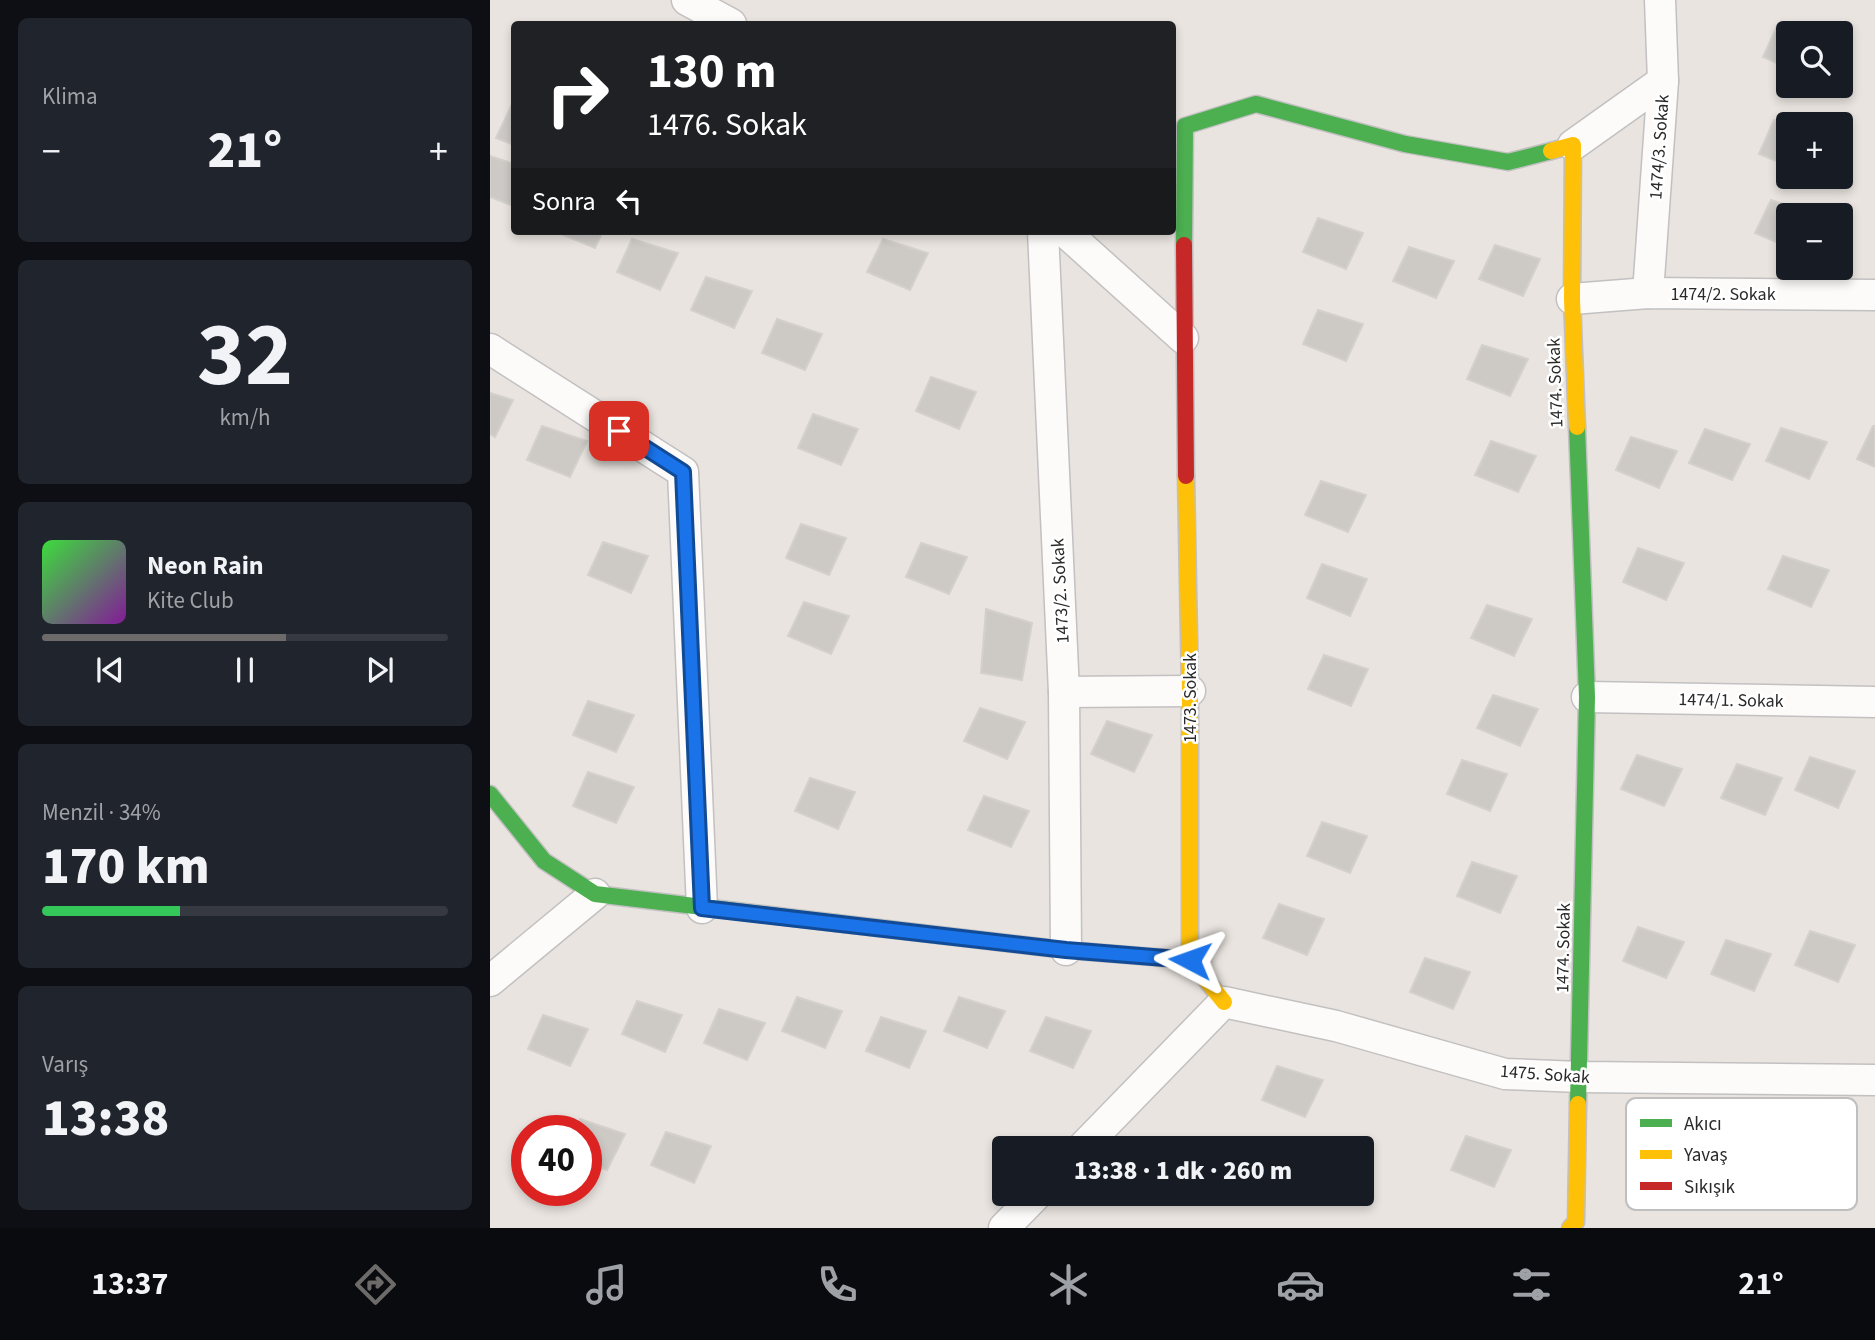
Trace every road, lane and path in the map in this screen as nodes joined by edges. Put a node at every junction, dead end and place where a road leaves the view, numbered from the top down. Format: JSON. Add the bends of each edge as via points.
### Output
{"nodes":[{"id":1,"x":687,"y":0,"type":"edge"},
{"id":2,"x":1660,"y":0,"type":"edge"},
{"id":3,"x":726,"y":21,"type":"edge"},
{"id":4,"x":1663,"y":81,"type":"junction"},
{"id":5,"x":1573,"y":145,"type":"junction"},
{"id":6,"x":1043,"y":235,"type":"edge"},
{"id":7,"x":1068,"y":235,"type":"edge"},
{"id":8,"x":1648,"y":293,"type":"junction"},
{"id":9,"x":1875,"y":295,"type":"edge"},
{"id":10,"x":1572,"y":299,"type":"junction"},
{"id":11,"x":1183,"y":338,"type":"junction"},
{"id":12,"x":490,"y":349,"type":"edge"},
{"id":13,"x":1190,"y":691,"type":"junction"},
{"id":14,"x":1064,"y":692,"type":"junction"},
{"id":15,"x":1587,"y":698,"type":"junction"},
{"id":16,"x":1875,"y":702,"type":"edge"},
{"id":17,"x":490,"y":794,"type":"edge"},
{"id":18,"x":595,"y":894,"type":"junction"},
{"id":19,"x":702,"y":908,"type":"junction"},
{"id":20,"x":1066,"y":950,"type":"junction"},
{"id":21,"x":1190,"y":960,"type":"junction"},
{"id":22,"x":490,"y":981,"type":"edge"},
{"id":23,"x":1224,"y":1002,"type":"junction"},
{"id":24,"x":1580,"y":1077,"type":"junction"},
{"id":25,"x":1875,"y":1080,"type":"edge"},
{"id":26,"x":1094,"y":1136,"type":"edge"},
{"id":27,"x":1025,"y":1206,"type":"edge"},
{"id":28,"x":1004,"y":1228,"type":"edge"},
{"id":29,"x":1570,"y":1228,"type":"edge"}],
"edges":[{"from":1,"to":3,"type":"street"},
{"from":2,"to":4,"type":"street","name":"1474/3. Sokak"},
{"from":4,"to":5,"type":"street"},
{"from":4,"to":8,"type":"street","name":"1474/3. Sokak"},
{"from":5,"to":10,"type":"street","name":"1474. Sokak"},
{"from":5,"to":11,"type":"street","via":[[1508,162],[1405,144],[1256,104],[1185,126]]},
{"from":6,"to":14,"type":"street","name":"1473/2. Sokak"},
{"from":7,"to":11,"type":"street"},
{"from":8,"to":9,"type":"street","name":"1474/2. Sokak"},
{"from":8,"to":10,"type":"street","name":"1474/2. Sokak"},
{"from":10,"to":15,"type":"street","name":"1474. Sokak"},
{"from":11,"to":13,"type":"street","name":"1473. Sokak"},
{"from":12,"to":19,"type":"street","via":[[683,472]]},
{"from":13,"to":14,"type":"street"},
{"from":13,"to":21,"type":"street","name":"1473. Sokak"},
{"from":14,"to":20,"type":"street","name":"1473/2. Sokak"},
{"from":15,"to":16,"type":"street","name":"1474/1. Sokak"},
{"from":15,"to":24,"type":"street","name":"1474. Sokak"},
{"from":17,"to":18,"type":"street","via":[[544,861]]},
{"from":18,"to":19,"type":"street"},
{"from":18,"to":22,"type":"street"},
{"from":19,"to":20,"type":"street"},
{"from":20,"to":21,"type":"street"},
{"from":21,"to":23,"type":"street"},
{"from":23,"to":24,"type":"street","name":"1475. Sokak","via":[[1336,1026],[1505,1074]]},
{"from":23,"to":26,"type":"street"},
{"from":24,"to":25,"type":"street","name":"1475. Sokak"},
{"from":24,"to":29,"type":"street","name":"1474. Sokak","via":[[1576,1222]]},
{"from":27,"to":28,"type":"street"}]}
